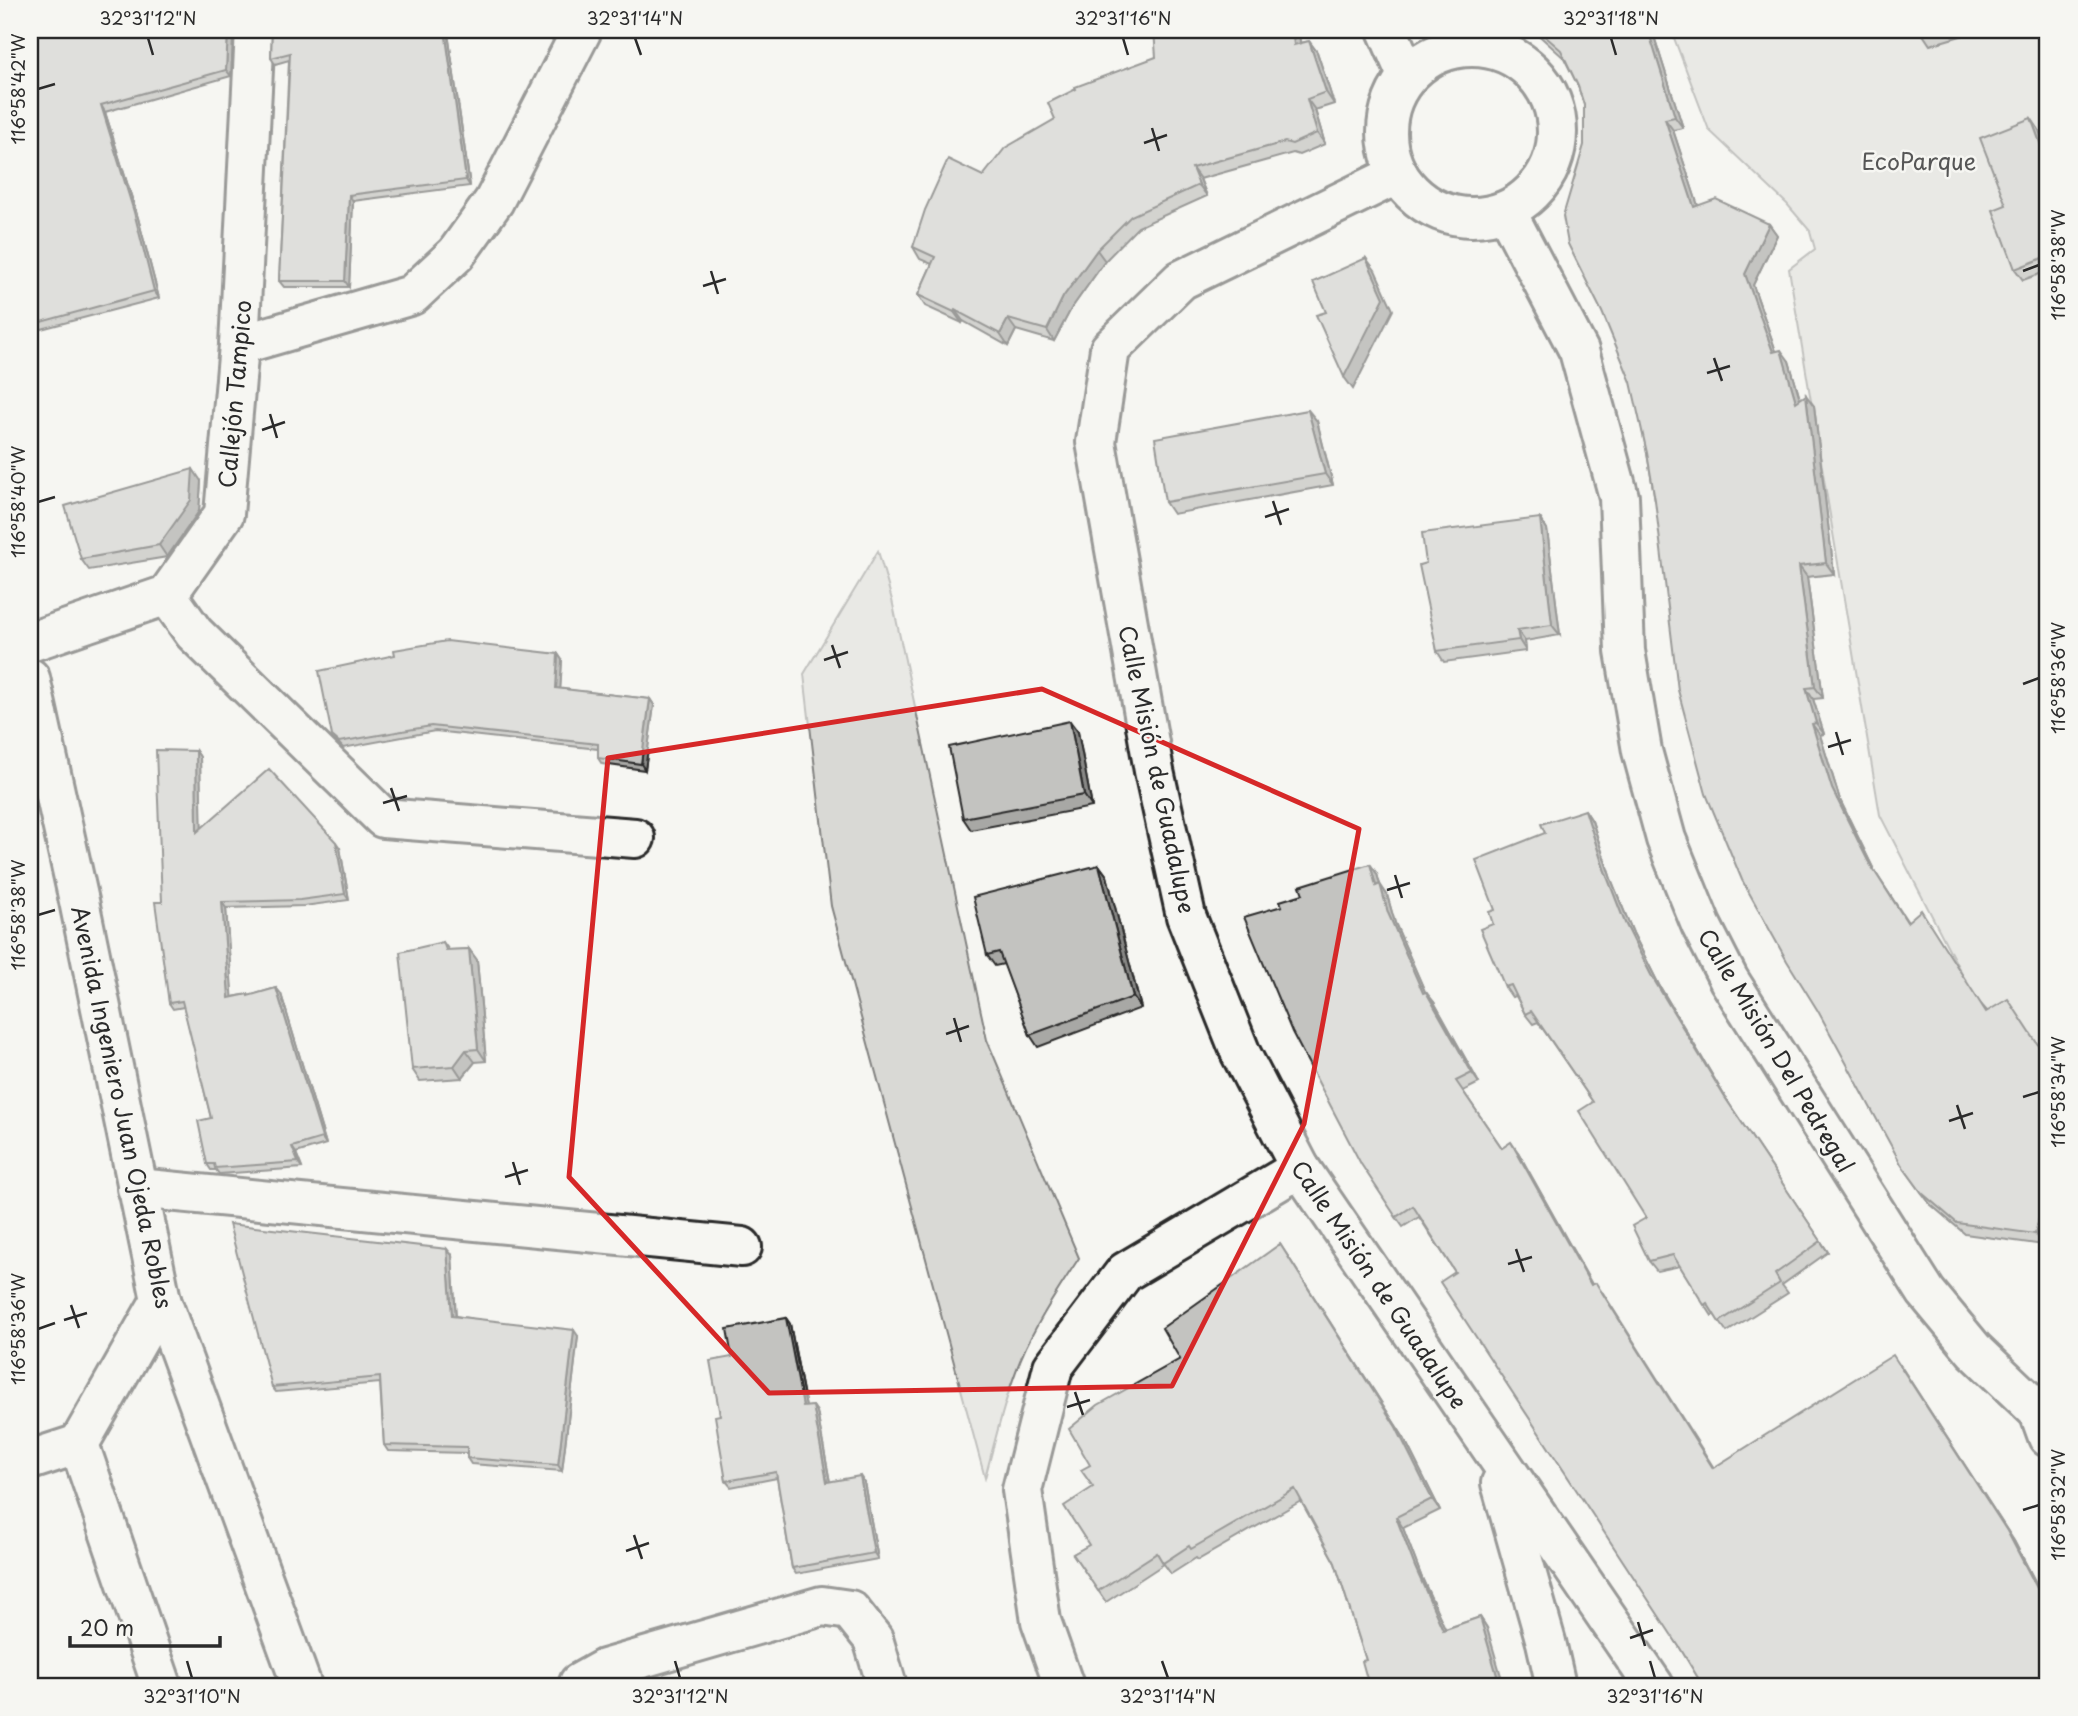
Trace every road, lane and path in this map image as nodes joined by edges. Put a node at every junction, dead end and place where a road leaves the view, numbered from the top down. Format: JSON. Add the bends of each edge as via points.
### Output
{"nodes":[{"id":1,"x":256,"y":30,"type":"edge"},
{"id":2,"x":582,"y":30,"type":"edge"},
{"id":3,"x":1388,"y":30,"type":"edge"},
{"id":4,"x":1484,"y":38,"type":"edge"},
{"id":5,"x":1407,"y":75,"type":"junction"},
{"id":6,"x":1398,"y":174,"type":"junction"},
{"id":7,"x":1506,"y":211,"type":"junction"},
{"id":8,"x":239,"y":345,"type":"junction"},
{"id":9,"x":167,"y":595,"type":"junction"},
{"id":10,"x":30,"y":642,"type":"edge"},
{"id":11,"x":30,"y":678,"type":"edge"},
{"id":12,"x":635,"y":838,"type":"dead end"},
{"id":13,"x":1300,"y":1168,"type":"junction"},
{"id":14,"x":136,"y":1188,"type":"junction"},
{"id":15,"x":742,"y":1247,"type":"dead end"},
{"id":16,"x":161,"y":1300,"type":"junction"},
{"id":17,"x":2048,"y":1437,"type":"edge"},
{"id":18,"x":79,"y":1444,"type":"junction"},
{"id":19,"x":1492,"y":1450,"type":"junction"},
{"id":20,"x":30,"y":1461,"type":"edge"},
{"id":21,"x":162,"y":1686,"type":"edge"},
{"id":22,"x":302,"y":1686,"type":"edge"},
{"id":23,"x":578,"y":1686,"type":"edge"},
{"id":24,"x":887,"y":1686,"type":"edge"},
{"id":25,"x":1064,"y":1686,"type":"edge"},
{"id":26,"x":1556,"y":1686,"type":"edge"},
{"id":27,"x":1654,"y":1686,"type":"edge"}],
"edges":[{"from":1,"to":8,"type":"street","name":"Callejón Tampico"},
{"from":2,"to":8,"type":"street","via":[[494,201],[456,254],[412,295]]},
{"from":3,"to":5,"type":"street"},
{"from":4,"to":5,"type":"street","via":[[1430,57]]},
{"from":4,"to":7,"type":"street","via":[[1535,73],[1550,96],[1557,122],[1556,149],[1547,176],[1530,196]]},
{"from":5,"to":6,"type":"street","via":[[1393,98],[1387,124],[1388,150]]},
{"from":6,"to":7,"type":"street","via":[[1413,194],[1445,213],[1482,217]]},
{"from":6,"to":13,"type":"street","name":"Calle Misión de Guadalupe","via":[[1181,280],[1110,349],[1096,442],[1154,771],[1186,916],[1241,1054]]},
{"from":7,"to":17,"type":"street","name":"Calle Misión Del Pedregal","via":[[1583,364],[1619,497],[1625,651],[1642,751],[1666,839],[1701,925],[1729,980],[1926,1292],[1974,1350],[2039,1412]]},
{"from":8,"to":9,"type":"street","name":"Callejón Tampico","via":[[224,514]]},
{"from":9,"to":10,"type":"street"},
{"from":9,"to":12,"type":"street","via":[[194,633],[383,818]]},
{"from":11,"to":14,"type":"street","name":"Avenida Ingeniero Juan Ojeda Robles"},
{"from":13,"to":19,"type":"street","name":"Calle Misión de Guadalupe"},
{"from":13,"to":25,"type":"street","via":[[1125,1272],[1053,1367],[1022,1490],[1041,1621]]},
{"from":14,"to":15,"type":"street"},
{"from":14,"to":16,"type":"street","name":"Avenida Ingeniero Juan Ojeda Robles"},
{"from":16,"to":18,"type":"street"},
{"from":16,"to":22,"type":"street","name":"Avenida Ingeniero Juan Ojeda Robles"},
{"from":18,"to":20,"type":"street"},
{"from":18,"to":21,"type":"street"},
{"from":19,"to":26,"type":"street","name":"Calle Misión de Guadalupe"},
{"from":19,"to":27,"type":"street","name":"Calle Misión de Guadalupe"},
{"from":23,"to":24,"type":"street","via":[[604,1669],[822,1606],[850,1610],[873,1639]]}]}
